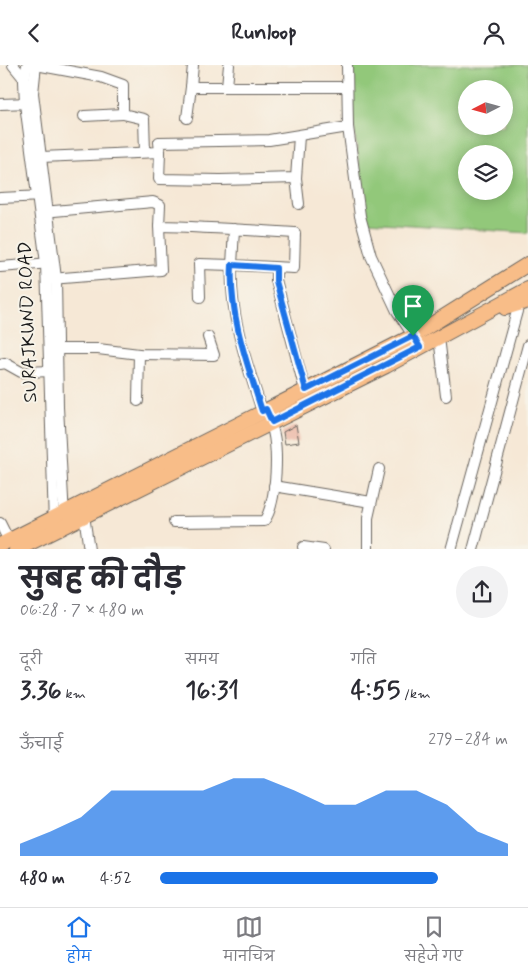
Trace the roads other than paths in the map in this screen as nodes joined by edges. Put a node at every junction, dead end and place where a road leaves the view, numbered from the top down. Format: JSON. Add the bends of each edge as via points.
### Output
{"nodes":[{"id":1,"x":13,"y":65,"type":"edge"},
{"id":2,"x":27,"y":65,"type":"edge"},
{"id":3,"x":36,"y":65,"type":"edge"},
{"id":4,"x":193,"y":65,"type":"edge"},
{"id":5,"x":229,"y":65,"type":"edge"},
{"id":6,"x":347,"y":65,"type":"edge"},
{"id":7,"x":28,"y":81,"type":"junction"},
{"id":8,"x":226,"y":86,"type":"junction"},
{"id":9,"x":190,"y":87,"type":"junction"},
{"id":10,"x":347,"y":87,"type":"junction"},
{"id":11,"x":30,"y":103,"type":"junction"},
{"id":12,"x":0,"y":104,"type":"edge"},
{"id":13,"x":124,"y":114,"type":"junction"},
{"id":14,"x":84,"y":116,"type":"dead end"},
{"id":15,"x":187,"y":118,"type":"dead end"},
{"id":16,"x":348,"y":127,"type":"junction"},
{"id":17,"x":299,"y":136,"type":"junction"},
{"id":18,"x":145,"y":152,"type":"junction"},
{"id":19,"x":160,"y":152,"type":"junction"},
{"id":20,"x":41,"y":157,"type":"junction"},
{"id":21,"x":296,"y":178,"type":"junction"},
{"id":22,"x":42,"y":196,"type":"junction"},
{"id":23,"x":0,"y":198,"type":"edge"},
{"id":24,"x":298,"y":204,"type":"dead end"},
{"id":25,"x":44,"y":212,"type":"junction"},
{"id":26,"x":159,"y":226,"type":"junction"},
{"id":27,"x":234,"y":229,"type":"junction"},
{"id":28,"x":50,"y":263,"type":"junction"},
{"id":29,"x":528,"y":264,"type":"edge"},
{"id":30,"x":232,"y":265,"type":"junction"},
{"id":31,"x":0,"y":267,"type":"edge"},
{"id":32,"x":276,"y":268,"type":"junction"},
{"id":33,"x":52,"y":278,"type":"junction"},
{"id":34,"x":528,"y":289,"type":"edge"},
{"id":35,"x":200,"y":297,"type":"dead end"},
{"id":36,"x":524,"y":303,"type":"edge"},
{"id":37,"x":489,"y":309,"type":"junction"},
{"id":38,"x":208,"y":337,"type":"dead end"},
{"id":39,"x":439,"y":337,"type":"junction"},
{"id":40,"x":417,"y":342,"type":"junction"},
{"id":41,"x":528,"y":345,"type":"edge"},
{"id":42,"x":54,"y":350,"type":"junction"},
{"id":43,"x":139,"y":354,"type":"junction"},
{"id":44,"x":0,"y":364,"type":"edge"},
{"id":45,"x":53,"y":371,"type":"junction"},
{"id":46,"x":306,"y":390,"type":"junction"},
{"id":47,"x":446,"y":396,"type":"dead end"},
{"id":48,"x":138,"y":401,"type":"dead end"},
{"id":49,"x":264,"y":410,"type":"junction"},
{"id":50,"x":271,"y":423,"type":"junction"},
{"id":51,"x":379,"y":469,"type":"dead end"},
{"id":52,"x":274,"y":487,"type":"junction"},
{"id":53,"x":371,"y":502,"type":"junction"},
{"id":54,"x":84,"y":515,"type":"junction"},
{"id":55,"x":59,"y":521,"type":"junction"},
{"id":56,"x":0,"y":523,"type":"edge"},
{"id":57,"x":174,"y":523,"type":"dead end"},
{"id":58,"x":8,"y":545,"type":"edge"},
{"id":59,"x":303,"y":547,"type":"dead end"},
{"id":60,"x":89,"y":549,"type":"edge"},
{"id":61,"x":324,"y":549,"type":"edge"},
{"id":62,"x":368,"y":549,"type":"edge"},
{"id":63,"x":451,"y":549,"type":"edge"},
{"id":64,"x":473,"y":549,"type":"edge"}],
"edges":[{"from":1,"to":7,"type":"street"},
{"from":2,"to":7,"type":"street","name":"SURAJKUND ROAD"},
{"from":3,"to":7,"type":"street"},
{"from":3,"to":13,"type":"street","via":[[101,77],[123,85]]},
{"from":4,"to":9,"type":"street"},
{"from":5,"to":8,"type":"street"},
{"from":6,"to":10,"type":"street"},
{"from":7,"to":11,"type":"street","name":"SURAJKUND ROAD"},
{"from":8,"to":9,"type":"street"},
{"from":8,"to":10,"type":"street"},
{"from":9,"to":15,"type":"street"},
{"from":10,"to":16,"type":"street"},
{"from":11,"to":12,"type":"street"},
{"from":11,"to":20,"type":"street"},
{"from":11,"to":22,"type":"street","name":"SURAJKUND ROAD"},
{"from":13,"to":14,"type":"street"},
{"from":13,"to":18,"type":"street","via":[[144,119]]},
{"from":16,"to":17,"type":"street"},
{"from":16,"to":40,"type":"street","via":[[360,216],[371,256],[397,311]]},
{"from":17,"to":19,"type":"street","via":[[268,140],[159,142]]},
{"from":17,"to":21,"type":"street"},
{"from":18,"to":19,"type":"street"},
{"from":18,"to":20,"type":"street"},
{"from":19,"to":21,"type":"street","via":[[158,179]]},
{"from":20,"to":22,"type":"street"},
{"from":21,"to":24,"type":"street"},
{"from":22,"to":23,"type":"street"},
{"from":22,"to":25,"type":"street","name":"SURAJKUND ROAD"},
{"from":25,"to":26,"type":"street","via":[[153,202],[160,205]]},
{"from":25,"to":28,"type":"street","name":"SURAJKUND ROAD"},
{"from":26,"to":27,"type":"street"},
{"from":26,"to":33,"type":"street","via":[[161,270]]},
{"from":27,"to":30,"type":"street"},
{"from":27,"to":32,"type":"street","via":[[295,233],[294,269]]},
{"from":28,"to":31,"type":"street"},
{"from":28,"to":33,"type":"street","name":"SURAJKUND ROAD"},
{"from":29,"to":40,"type":"main road"},
{"from":30,"to":32,"type":"street"},
{"from":30,"to":35,"type":"street","via":[[199,264]]},
{"from":30,"to":49,"type":"street","via":[[231,298],[246,360]]},
{"from":32,"to":46,"type":"street","via":[[276,281]]},
{"from":33,"to":42,"type":"street","name":"SURAJKUND ROAD"},
{"from":34,"to":37,"type":"main road"},
{"from":36,"to":37,"type":"main road","via":[[500,310]]},
{"from":36,"to":63,"type":"street","via":[[514,319]]},
{"from":37,"to":39,"type":"main road"},
{"from":38,"to":43,"type":"street","via":[[214,355]]},
{"from":39,"to":40,"type":"main road"},
{"from":39,"to":47,"type":"street"},
{"from":40,"to":46,"type":"main road"},
{"from":40,"to":50,"type":"main road"},
{"from":41,"to":64,"type":"street"},
{"from":42,"to":43,"type":"street","via":[[98,349]]},
{"from":42,"to":45,"type":"street","name":"SURAJKUND ROAD"},
{"from":43,"to":48,"type":"street"},
{"from":44,"to":45,"type":"street","via":[[5,363],[21,372]]},
{"from":45,"to":55,"type":"street","name":"SURAJKUND ROAD"},
{"from":46,"to":49,"type":"main road"},
{"from":49,"to":50,"type":"main road"},
{"from":49,"to":55,"type":"main road"},
{"from":50,"to":52,"type":"street","via":[[275,451]]},
{"from":50,"to":54,"type":"main road"},
{"from":51,"to":53,"type":"street"},
{"from":52,"to":53,"type":"street"},
{"from":52,"to":57,"type":"street","via":[[264,521]]},
{"from":53,"to":62,"type":"street"},
{"from":54,"to":55,"type":"main road"},
{"from":54,"to":60,"type":"street"},
{"from":55,"to":58,"type":"main road"},
{"from":56,"to":58,"type":"street"},
{"from":59,"to":61,"type":"street"}]}
